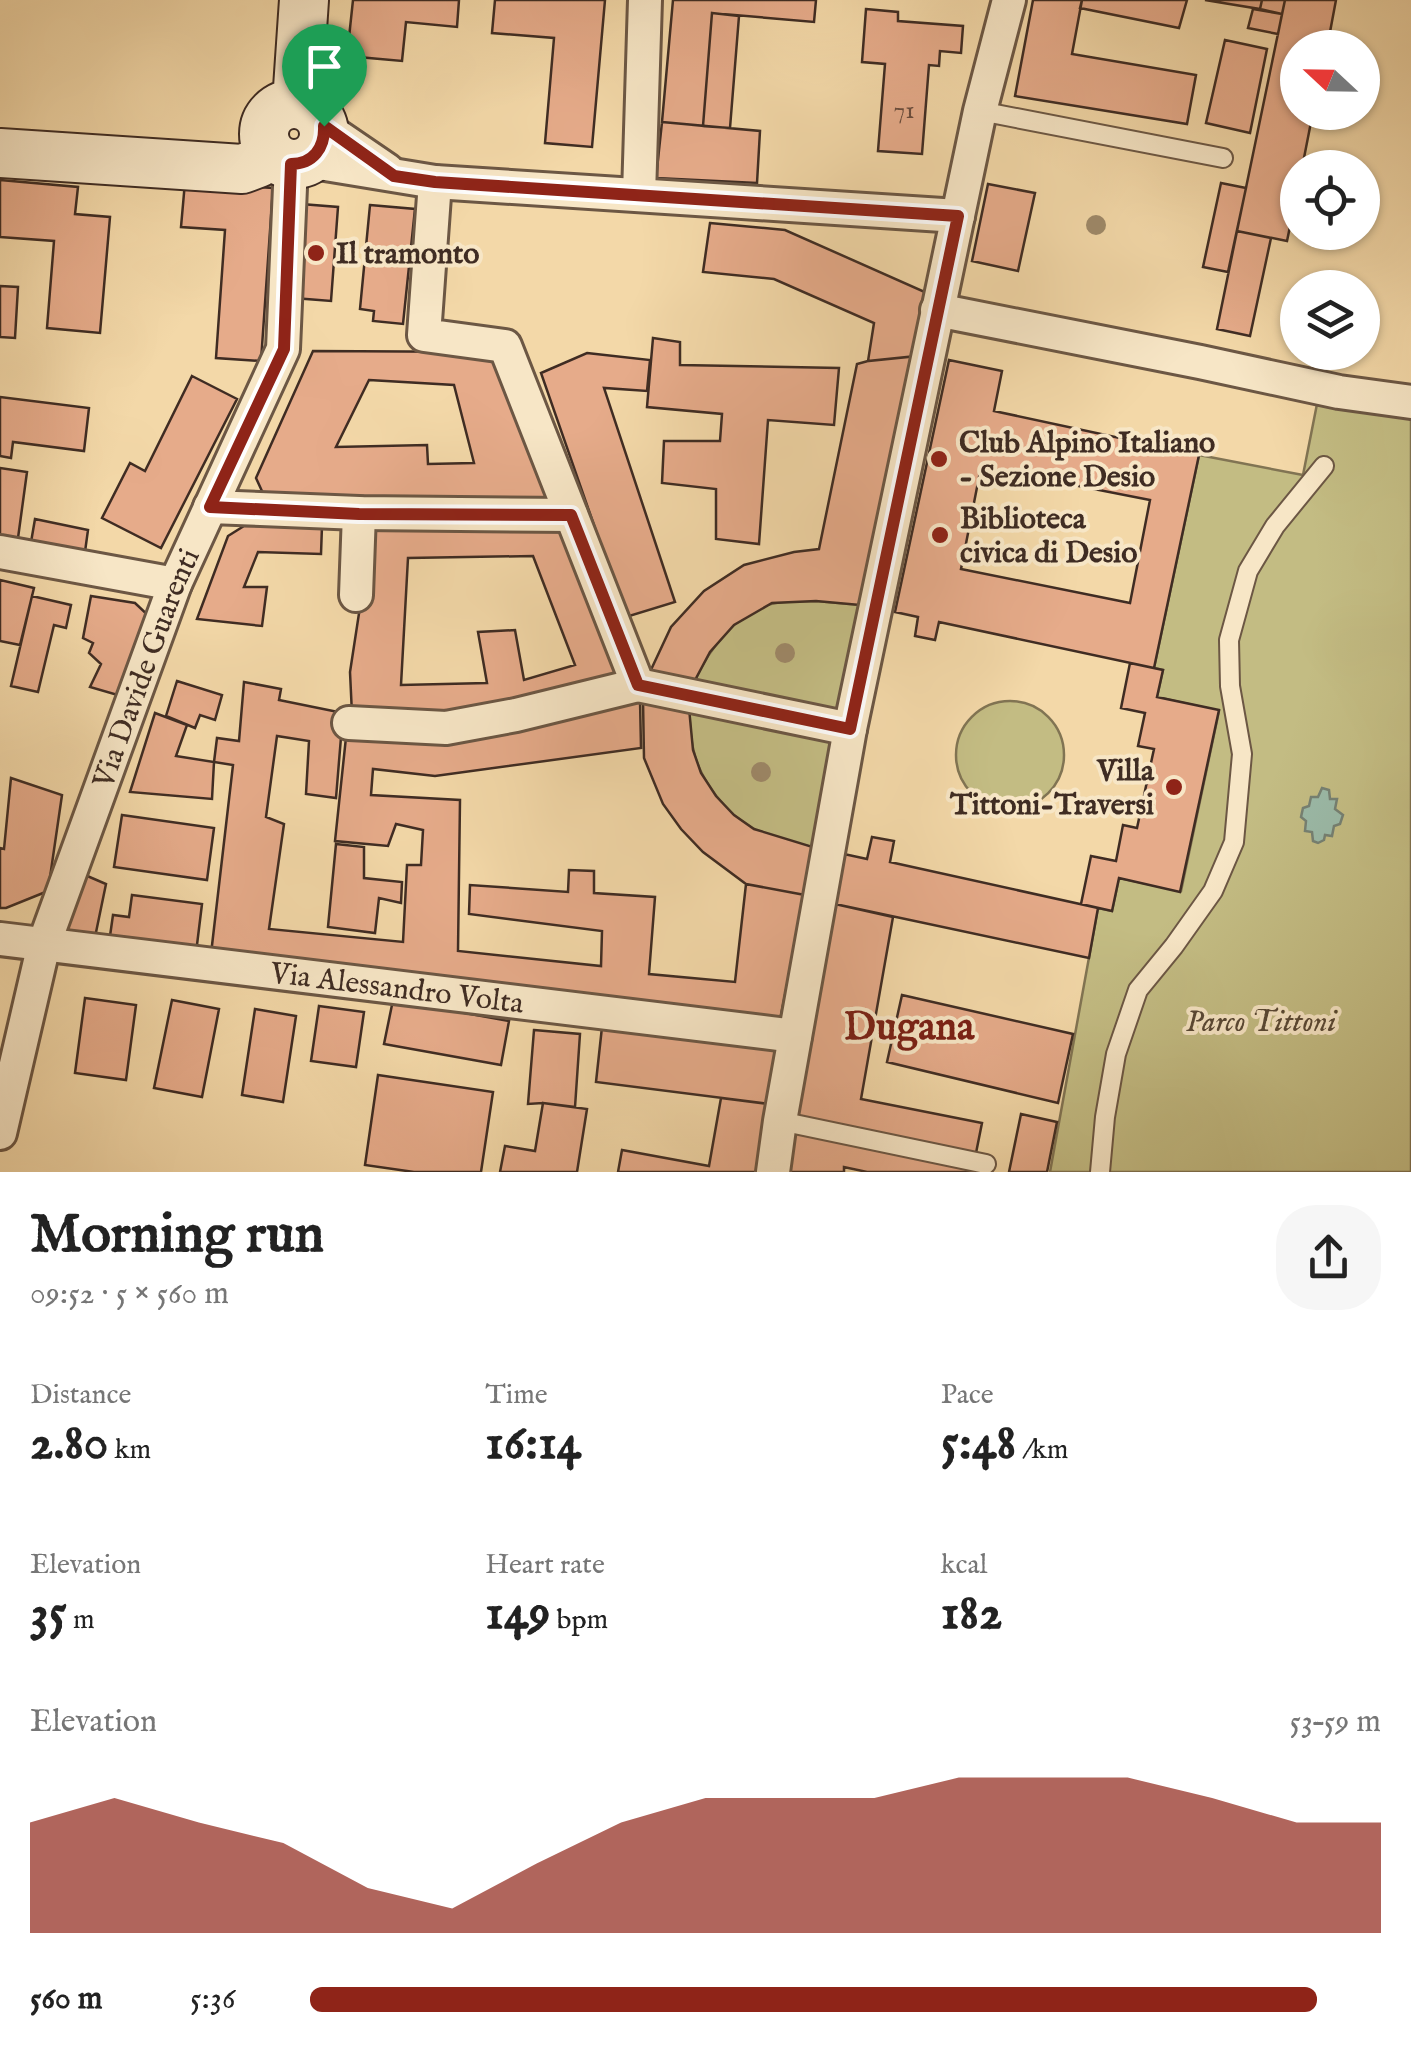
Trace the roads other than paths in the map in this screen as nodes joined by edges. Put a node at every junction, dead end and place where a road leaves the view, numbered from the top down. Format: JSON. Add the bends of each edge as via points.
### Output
{"nodes":[{"id":1,"x":304,"y":0,"type":"edge"},
{"id":2,"x":645,"y":0,"type":"edge"},
{"id":3,"x":1010,"y":0,"type":"edge"},
{"id":4,"x":980,"y":111,"type":"junction"},
{"id":5,"x":298,"y":141,"type":"junction"},
{"id":6,"x":0,"y":153,"type":"edge"},
{"id":7,"x":1223,"y":158,"type":"dead end"},
{"id":8,"x":435,"y":182,"type":"junction"},
{"id":9,"x":639,"y":195,"type":"junction"},
{"id":10,"x":958,"y":216,"type":"junction"},
{"id":11,"x":937,"y":310,"type":"junction"},
{"id":12,"x":1411,"y":402,"type":"edge"},
{"id":13,"x":1324,"y":466,"type":"dead end"},
{"id":14,"x":210,"y":507,"type":"junction"},
{"id":15,"x":359,"y":514,"type":"junction"},
{"id":16,"x":571,"y":515,"type":"junction"},
{"id":17,"x":0,"y":552,"type":"edge"},
{"id":18,"x":175,"y":584,"type":"junction"},
{"id":19,"x":356,"y":595,"type":"dead end"},
{"id":20,"x":638,"y":685,"type":"junction"},
{"id":21,"x":349,"y":723,"type":"dead end"},
{"id":22,"x":850,"y":729,"type":"junction"},
{"id":23,"x":0,"y":939,"type":"edge"},
{"id":24,"x":44,"y":944,"type":"junction"},
{"id":25,"x":795,"y":1036,"type":"junction"},
{"id":26,"x":780,"y":1121,"type":"junction"},
{"id":27,"x":0,"y":1133,"type":"edge"},
{"id":28,"x":986,"y":1164,"type":"dead end"},
{"id":29,"x":773,"y":1172,"type":"edge"},
{"id":30,"x":1100,"y":1172,"type":"edge"}],
"edges":[{"from":1,"to":5,"type":"street"},
{"from":2,"to":9,"type":"street"},
{"from":3,"to":4,"type":"street"},
{"from":4,"to":7,"type":"lane"},
{"from":4,"to":10,"type":"street"},
{"from":5,"to":6,"type":"street","via":[[242,169]]},
{"from":5,"to":8,"type":"street","via":[[394,176]]},
{"from":5,"to":14,"type":"street","name":"Via Davide Guarenti","via":[[284,349]]},
{"from":8,"to":9,"type":"street"},
{"from":8,"to":16,"type":"street","via":[[424,335],[505,346]]},
{"from":9,"to":10,"type":"street"},
{"from":10,"to":11,"type":"street"},
{"from":11,"to":12,"type":"street"},
{"from":11,"to":22,"type":"street"},
{"from":13,"to":30,"type":"lane","via":[[1248,571],[1230,640],[1242,754],[1234,842],[1213,891],[1138,990],[1116,1054]]},
{"from":14,"to":15,"type":"street"},
{"from":14,"to":18,"type":"street","name":"Via Davide Guarenti"},
{"from":15,"to":16,"type":"street"},
{"from":15,"to":19,"type":"street"},
{"from":16,"to":20,"type":"street"},
{"from":17,"to":18,"type":"street"},
{"from":18,"to":24,"type":"street","name":"Via Davide Guarenti"},
{"from":20,"to":21,"type":"street","via":[[446,728]]},
{"from":20,"to":22,"type":"street"},
{"from":22,"to":25,"type":"street"},
{"from":23,"to":24,"type":"street","name":"Via Alessandro Volta"},
{"from":24,"to":25,"type":"street","name":"Via Alessandro Volta"},
{"from":24,"to":27,"type":"street","name":"Via Davide Guarenti"},
{"from":25,"to":26,"type":"street"},
{"from":26,"to":28,"type":"lane"},
{"from":26,"to":29,"type":"street"}]}
